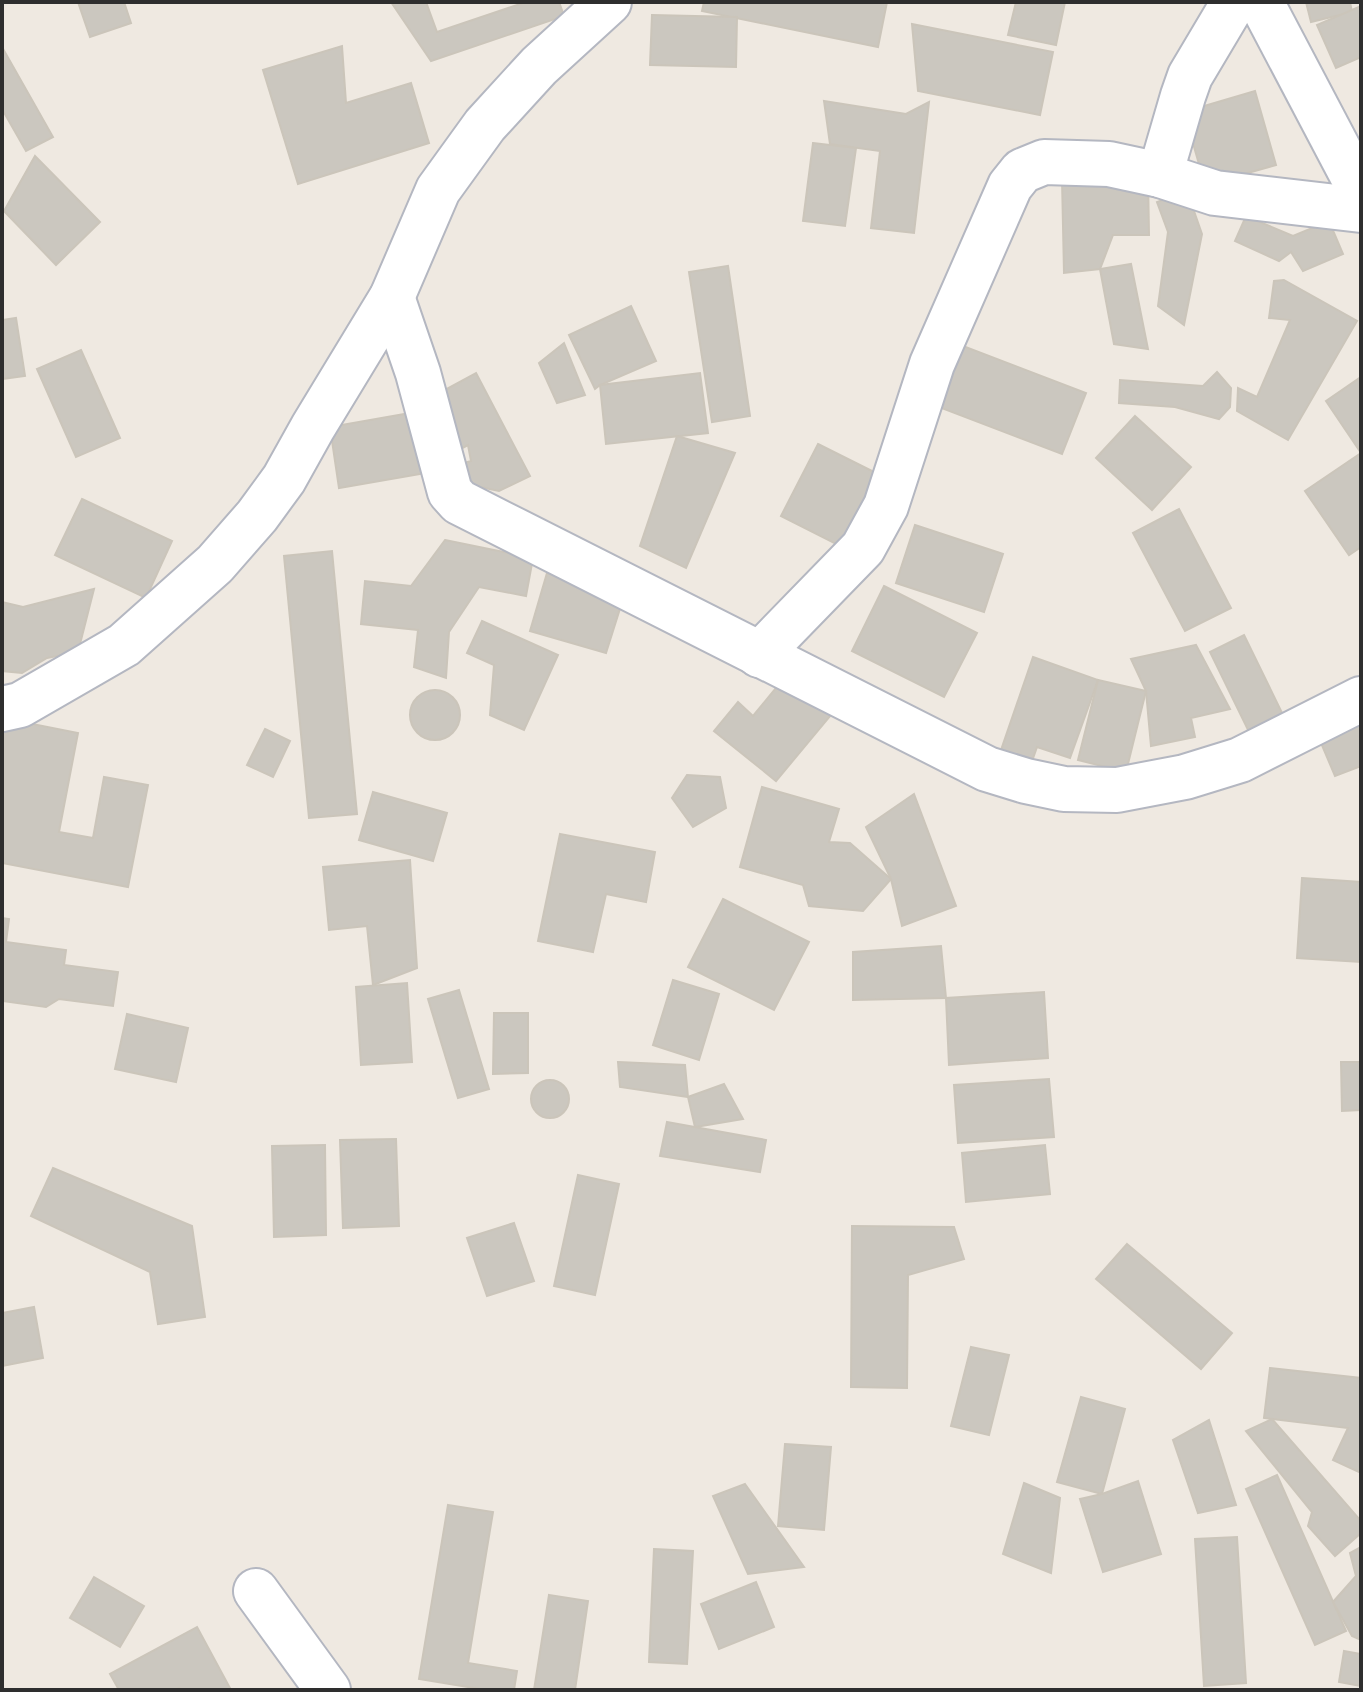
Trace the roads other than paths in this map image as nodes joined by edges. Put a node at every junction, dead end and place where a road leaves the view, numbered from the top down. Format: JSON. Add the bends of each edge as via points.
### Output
{"nodes":[{"id":1,"x":609,"y":2,"type":"edge"},
{"id":2,"x":1234,"y":2,"type":"edge"},
{"id":3,"x":1261,"y":2,"type":"edge"},
{"id":4,"x":1160,"y":175,"type":"junction"},
{"id":5,"x":1361,"y":192,"type":"edge"},
{"id":6,"x":1361,"y":210,"type":"edge"},
{"id":7,"x":392,"y":297,"type":"junction"},
{"id":8,"x":759,"y":655,"type":"junction"},
{"id":9,"x":1361,"y":699,"type":"edge"},
{"id":10,"x":2,"y":709,"type":"edge"},
{"id":11,"x":256,"y":1591,"type":"dead end"},
{"id":12,"x":328,"y":1690,"type":"edge"}],
"edges":[{"from":1,"to":7,"type":"street","via":[[539,66],[453,168],[438,190]]},
{"from":2,"to":4,"type":"street","via":[[1190,76]]},
{"from":3,"to":5,"type":"street"},
{"from":4,"to":6,"type":"street","via":[[1215,193]]},
{"from":4,"to":8,"type":"street","via":[[1109,164],[1044,162],[1022,171],[1010,186],[932,364],[886,506],[873,530],[863,548]]},
{"from":7,"to":8,"type":"street","via":[[450,492],[459,502]]},
{"from":7,"to":10,"type":"street","via":[[284,479],[215,564],[124,645],[20,705]]},
{"from":8,"to":9,"type":"street","via":[[987,769],[1064,789],[1117,790],[1185,777],[1240,760]]},
{"from":11,"to":12,"type":"street"}]}
